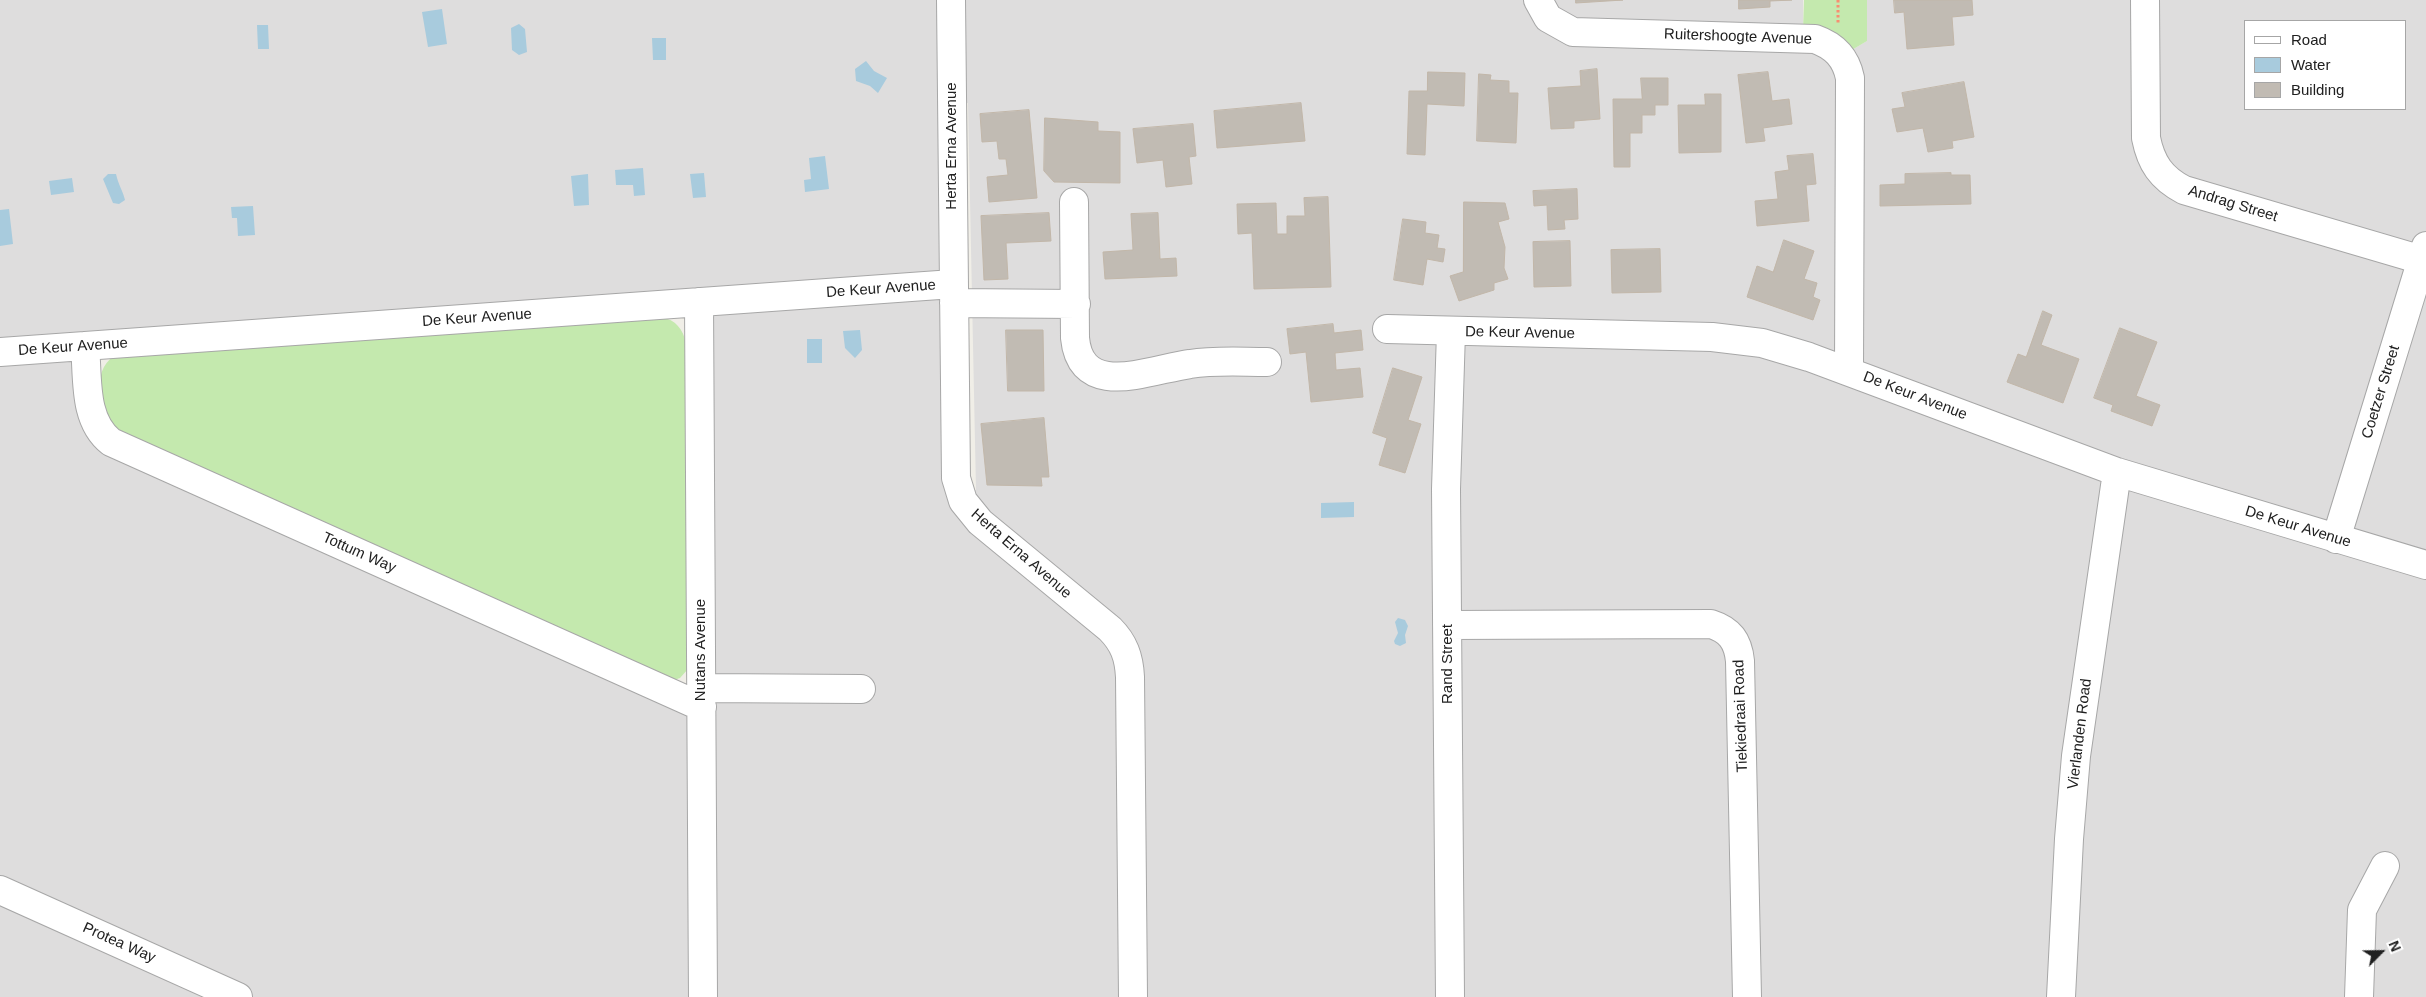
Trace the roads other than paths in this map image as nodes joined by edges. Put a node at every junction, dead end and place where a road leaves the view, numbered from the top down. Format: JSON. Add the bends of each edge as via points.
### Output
{"nodes":[{"id":1,"x":951,"y":0,"type":"edge"},
{"id":2,"x":1538,"y":0,"type":"edge"},
{"id":3,"x":2145,"y":0,"type":"edge"},
{"id":4,"x":1074,"y":202,"type":"dead end"},
{"id":5,"x":2424,"y":253,"type":"edge"},
{"id":6,"x":953,"y":294,"type":"junction"},
{"id":7,"x":699,"y":302,"type":"junction"},
{"id":8,"x":1076,"y":304,"type":"junction"},
{"id":9,"x":1386,"y":329,"type":"dead end"},
{"id":10,"x":1451,"y":332,"type":"junction"},
{"id":11,"x":85,"y":346,"type":"junction"},
{"id":12,"x":0,"y":352,"type":"edge"},
{"id":13,"x":1267,"y":362,"type":"dead end"},
{"id":14,"x":1849,"y":371,"type":"junction"},
{"id":15,"x":2117,"y":472,"type":"junction"},
{"id":16,"x":2336,"y":539,"type":"junction"},
{"id":17,"x":2426,"y":565,"type":"edge"},
{"id":18,"x":1447,"y":625,"type":"junction"},
{"id":19,"x":861,"y":689,"type":"dead end"},
{"id":20,"x":702,"y":697,"type":"junction"},
{"id":21,"x":2385,"y":866,"type":"dead end"},
{"id":22,"x":0,"y":890,"type":"edge"},
{"id":23,"x":238,"y":997,"type":"edge"},
{"id":24,"x":703,"y":997,"type":"edge"},
{"id":25,"x":1133,"y":997,"type":"edge"},
{"id":26,"x":1450,"y":997,"type":"edge"},
{"id":27,"x":1747,"y":997,"type":"edge"},
{"id":28,"x":2061,"y":997,"type":"edge"},
{"id":29,"x":2359,"y":997,"type":"edge"}],
"edges":[{"from":1,"to":6,"type":"street","name":"Herta Erna Avenue"},
{"from":2,"to":14,"type":"street","name":"Ruitershoogte Avenue","via":[[1548,18],[1573,32],[1816,39],[1837,52],[1848,68],[1850,78]]},
{"from":3,"to":5,"type":"street","name":"Andrag Street","via":[[2146,138],[2161,175],[2184,190]]},
{"from":4,"to":8,"type":"street"},
{"from":5,"to":16,"type":"street","name":"Coetzer Street"},
{"from":6,"to":7,"type":"street","name":"De Keur Avenue"},
{"from":6,"to":8,"type":"street","name":"De Keur Avenue"},
{"from":6,"to":25,"type":"street","name":"Herta Erna Avenue","via":[[955,466],[963,501],[980,522],[1110,629],[1122,643],[1130,664]]},
{"from":7,"to":11,"type":"street","name":"De Keur Avenue"},
{"from":7,"to":20,"type":"street","name":"Nutans Avenue"},
{"from":8,"to":13,"type":"street","via":[[1075,338],[1080,360],[1103,375],[1131,376],[1202,362]]},
{"from":9,"to":10,"type":"street","name":"De Keur Avenue"},
{"from":10,"to":14,"type":"street","name":"De Keur Avenue","via":[[1740,339],[1781,348]]},
{"from":10,"to":18,"type":"street","name":"Rand Street","via":[[1446,489]]},
{"from":11,"to":12,"type":"street","name":"De Keur Avenue"},
{"from":11,"to":20,"type":"street","name":"Tottum Way","via":[[91,412],[98,429],[111,442]]},
{"from":14,"to":15,"type":"street","name":"De Keur Avenue"},
{"from":15,"to":16,"type":"street","name":"De Keur Avenue"},
{"from":15,"to":28,"type":"street","name":"Vierlanden Road","via":[[2076,756]]},
{"from":16,"to":17,"type":"street","name":"De Keur Avenue"},
{"from":18,"to":26,"type":"street","name":"Rand Street"},
{"from":18,"to":27,"type":"street","name":"Tiekiedraai Road","via":[[1711,624],[1730,634],[1736,642],[1740,661]]},
{"from":19,"to":20,"type":"street"},
{"from":20,"to":24,"type":"street","name":"Nutans Avenue"},
{"from":21,"to":29,"type":"street","via":[[2362,910]]},
{"from":22,"to":23,"type":"street","name":"Protea Way"}]}
